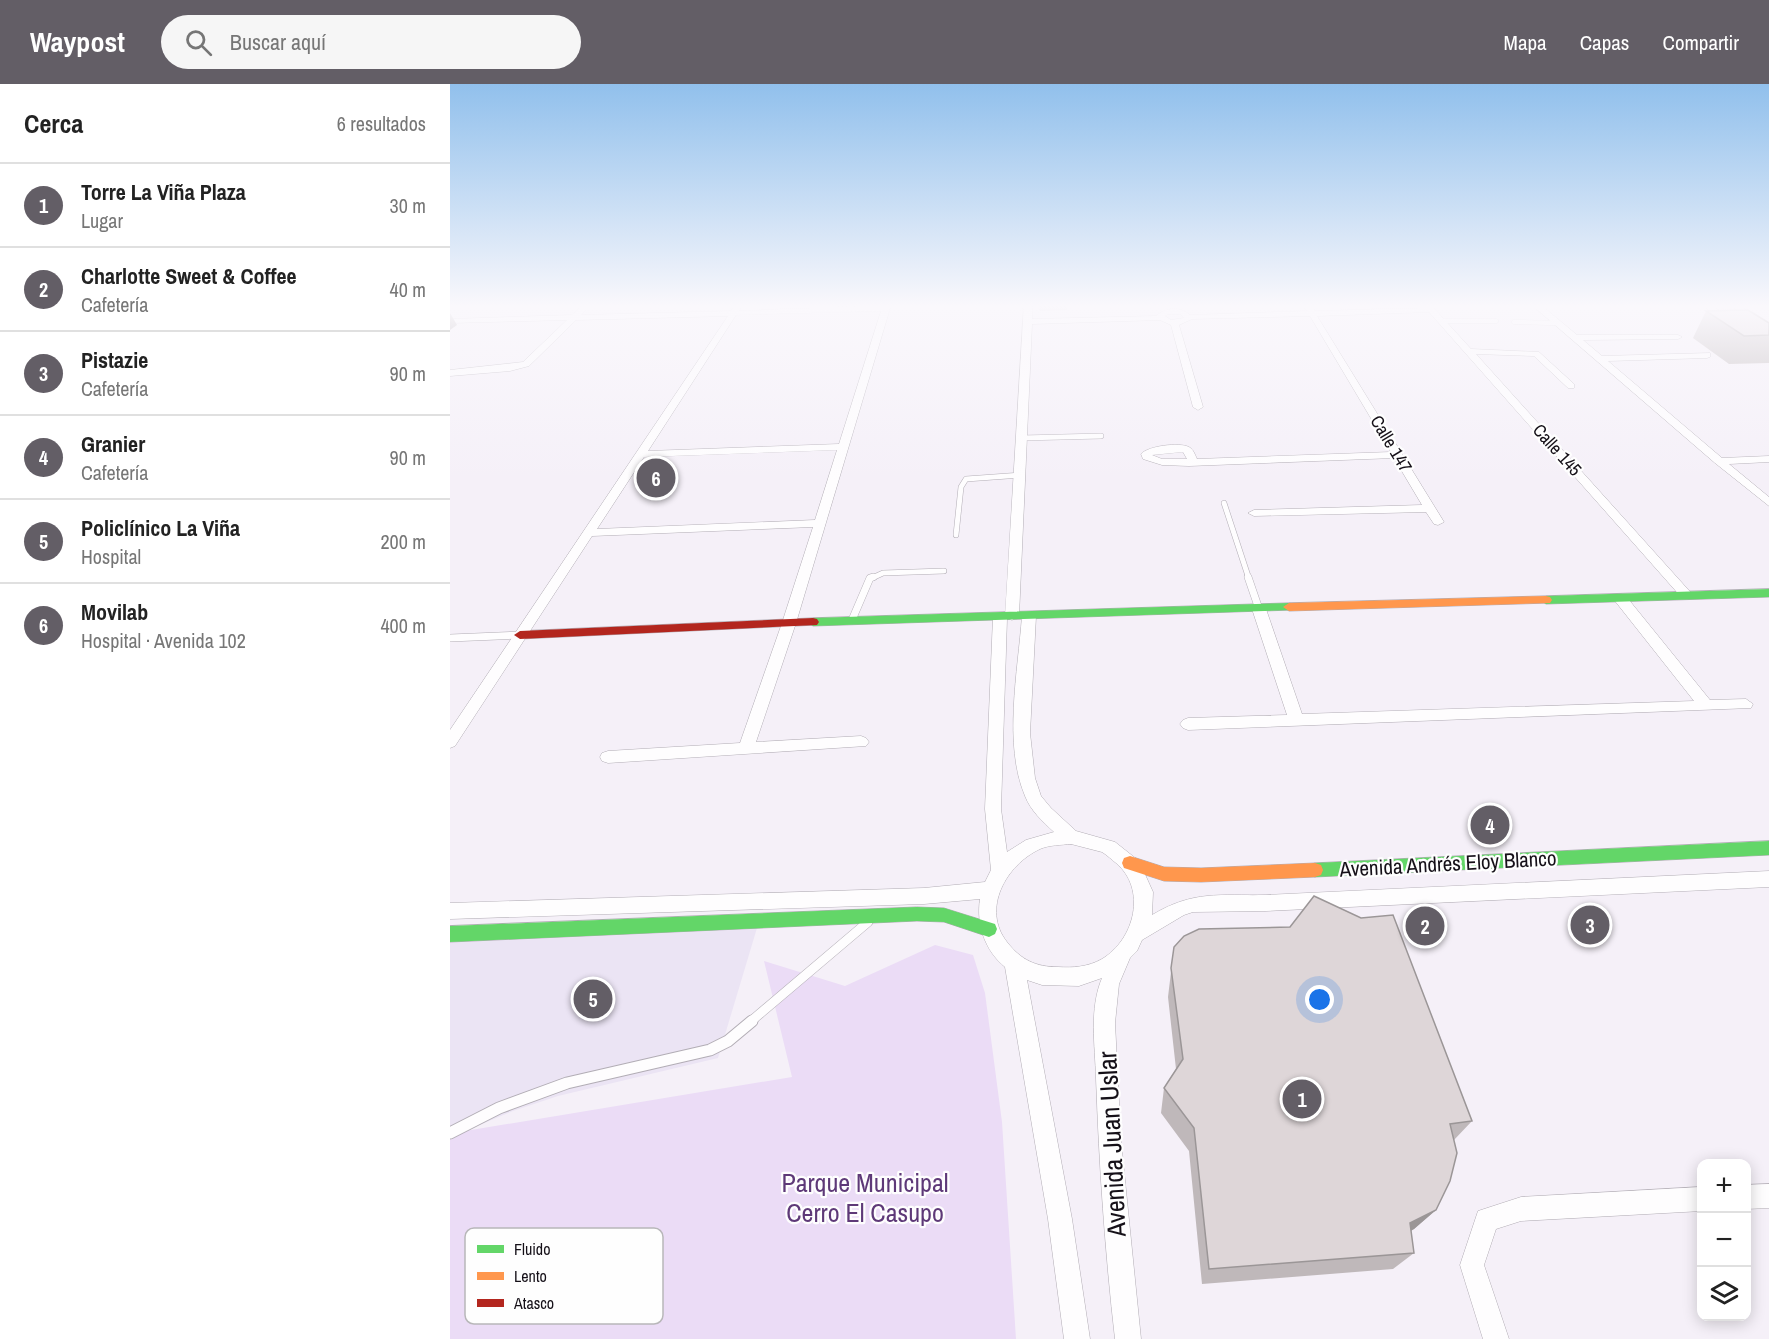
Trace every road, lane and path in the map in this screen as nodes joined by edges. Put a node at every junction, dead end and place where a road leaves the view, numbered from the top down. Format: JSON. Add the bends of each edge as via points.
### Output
{"nodes":[{"id":1,"x":522,"y":364,"type":"edge"},
{"id":2,"x":700,"y":364,"type":"edge"},
{"id":3,"x":869,"y":364,"type":"edge"},
{"id":4,"x":1026,"y":364,"type":"edge"},
{"id":5,"x":1186,"y":364,"type":"edge"},
{"id":6,"x":1342,"y":364,"type":"edge"},
{"id":7,"x":1481,"y":364,"type":"edge"},
{"id":8,"x":1546,"y":364,"type":"edge"},
{"id":9,"x":1606,"y":364,"type":"edge"},
{"id":10,"x":450,"y":373,"type":"edge"},
{"id":11,"x":1571,"y":386,"type":"dead end"},
{"id":12,"x":1198,"y":406,"type":"dead end"},
{"id":13,"x":1101,"y":436,"type":"dead end"},
{"id":14,"x":1022,"y":438,"type":"junction"},
{"id":15,"x":843,"y":447,"type":"junction"},
{"id":16,"x":640,"y":454,"type":"junction"},
{"id":17,"x":1397,"y":455,"type":"junction"},
{"id":18,"x":1769,"y":459,"type":"edge"},
{"id":19,"x":1719,"y":461,"type":"junction"},
{"id":20,"x":1193,"y":462,"type":"dead end"},
{"id":21,"x":1020,"y":475,"type":"junction"},
{"id":22,"x":1224,"y":503,"type":"dead end"},
{"id":23,"x":1769,"y":503,"type":"edge"},
{"id":24,"x":1429,"y":508,"type":"junction"},
{"id":25,"x":1254,"y":513,"type":"dead end"},
{"id":26,"x":1438,"y":522,"type":"dead end"},
{"id":27,"x":820,"y":523,"type":"junction"},
{"id":28,"x":589,"y":532,"type":"junction"},
{"id":29,"x":956,"y":535,"type":"dead end"},
{"id":30,"x":944,"y":570,"type":"dead end"},
{"id":31,"x":1769,"y":593,"type":"edge"},
{"id":32,"x":1687,"y":595,"type":"junction"},
{"id":33,"x":1620,"y":598,"type":"junction"},
{"id":34,"x":1259,"y":609,"type":"junction"},
{"id":35,"x":1029,"y":616,"type":"junction"},
{"id":36,"x":1006,"y":617,"type":"junction"},
{"id":37,"x":852,"y":620,"type":"junction"},
{"id":38,"x":789,"y":623,"type":"junction"},
{"id":39,"x":520,"y":635,"type":"junction"},
{"id":40,"x":450,"y":638,"type":"edge"},
{"id":41,"x":1705,"y":704,"type":"junction"},
{"id":42,"x":1746,"y":704,"type":"dead end"},
{"id":43,"x":1296,"y":720,"type":"junction"},
{"id":44,"x":1188,"y":724,"type":"dead end"},
{"id":45,"x":450,"y":742,"type":"edge"},
{"id":46,"x":861,"y":742,"type":"dead end"},
{"id":47,"x":746,"y":748,"type":"junction"},
{"id":48,"x":608,"y":757,"type":"dead end"},
{"id":49,"x":1071,"y":837,"type":"junction"},
{"id":50,"x":1769,"y":848,"type":"edge"},
{"id":51,"x":1130,"y":863,"type":"junction"},
{"id":52,"x":1000,"y":870,"type":"junction"},
{"id":53,"x":1769,"y":879,"type":"edge"},
{"id":54,"x":989,"y":890,"type":"junction"},
{"id":55,"x":450,"y":911,"type":"edge"},
{"id":56,"x":876,"y":915,"type":"junction"},
{"id":57,"x":989,"y":929,"type":"junction"},
{"id":58,"x":1139,"y":933,"type":"junction"},
{"id":59,"x":450,"y":934,"type":"edge"},
{"id":60,"x":1125,"y":953,"type":"junction"},
{"id":61,"x":1014,"y":964,"type":"junction"},
{"id":62,"x":450,"y":1133,"type":"edge"},
{"id":63,"x":1769,"y":1196,"type":"edge"},
{"id":64,"x":1751,"y":1197,"type":"edge"},
{"id":65,"x":1697,"y":1199,"type":"edge"},
{"id":66,"x":1077,"y":1339,"type":"edge"},
{"id":67,"x":1128,"y":1339,"type":"edge"},
{"id":68,"x":1496,"y":1339,"type":"edge"}],
"edges":[{"from":1,"to":10,"type":"street"},
{"from":2,"to":16,"type":"street"},
{"from":3,"to":15,"type":"street"},
{"from":4,"to":14,"type":"street"},
{"from":5,"to":12,"type":"street"},
{"from":6,"to":17,"type":"street","name":"Calle 147"},
{"from":7,"to":32,"type":"street","name":"Calle 145"},
{"from":8,"to":11,"type":"street"},
{"from":9,"to":19,"type":"street"},
{"from":13,"to":14,"type":"lane"},
{"from":14,"to":21,"type":"street"},
{"from":15,"to":16,"type":"street"},
{"from":15,"to":27,"type":"street"},
{"from":16,"to":28,"type":"street"},
{"from":17,"to":20,"type":"street"},
{"from":17,"to":24,"type":"street","name":"Calle 147"},
{"from":18,"to":19,"type":"street"},
{"from":19,"to":23,"type":"street"},
{"from":21,"to":29,"type":"lane","via":[[966,479],[961,487]]},
{"from":21,"to":36,"type":"street"},
{"from":22,"to":34,"type":"lane"},
{"from":24,"to":25,"type":"street"},
{"from":24,"to":26,"type":"street","name":"Calle 147"},
{"from":27,"to":28,"type":"street"},
{"from":27,"to":38,"type":"street"},
{"from":28,"to":39,"type":"street"},
{"from":30,"to":37,"type":"lane","via":[[883,573],[870,578]]},
{"from":31,"to":32,"type":"street"},
{"from":32,"to":33,"type":"street"},
{"from":33,"to":34,"type":"street"},
{"from":33,"to":41,"type":"street"},
{"from":34,"to":35,"type":"street"},
{"from":34,"to":43,"type":"street"},
{"from":35,"to":36,"type":"street"},
{"from":35,"to":49,"type":"street","via":[[1021,754],[1033,797]]},
{"from":36,"to":37,"type":"street"},
{"from":36,"to":52,"type":"street","via":[[993,809]]},
{"from":37,"to":38,"type":"street"},
{"from":38,"to":39,"type":"street"},
{"from":38,"to":47,"type":"street"},
{"from":39,"to":40,"type":"lane"},
{"from":39,"to":45,"type":"street"},
{"from":41,"to":42,"type":"street"},
{"from":41,"to":43,"type":"street"},
{"from":43,"to":44,"type":"street"},
{"from":46,"to":47,"type":"street"},
{"from":47,"to":48,"type":"street"},
{"from":49,"to":51,"type":"street","via":[[1104,844]]},
{"from":49,"to":52,"type":"street","via":[[1031,845]]},
{"from":50,"to":51,"type":"street","name":"Avenida Andrés Eloy Blanco","via":[[1201,875],[1164,874]]},
{"from":51,"to":58,"type":"street","via":[[1145,896]]},
{"from":52,"to":54,"type":"street"},
{"from":53,"to":58,"type":"street","name":"Avenida Andrés Eloy Blanco","via":[[1193,904]]},
{"from":54,"to":55,"type":"street","via":[[924,896]]},
{"from":54,"to":57,"type":"street"},
{"from":56,"to":57,"type":"street","via":[[944,915]]},
{"from":56,"to":59,"type":"street"},
{"from":56,"to":62,"type":"lane","via":[[728,1041],[710,1050],[536,1093]]},
{"from":57,"to":61,"type":"street","via":[[998,948]]},
{"from":58,"to":60,"type":"street"},
{"from":60,"to":61,"type":"street","via":[[1101,970],[1071,979],[1041,976]]},
{"from":60,"to":67,"type":"street","name":"Avenida Juan Uslar","via":[[1113,971],[1106,1020],[1109,1138]]},
{"from":61,"to":66,"type":"street","via":[[1060,1219]]},
{"from":63,"to":64,"type":"street"},
{"from":65,"to":68,"type":"street","via":[[1521,1209],[1487,1220],[1472,1265]]}]}
